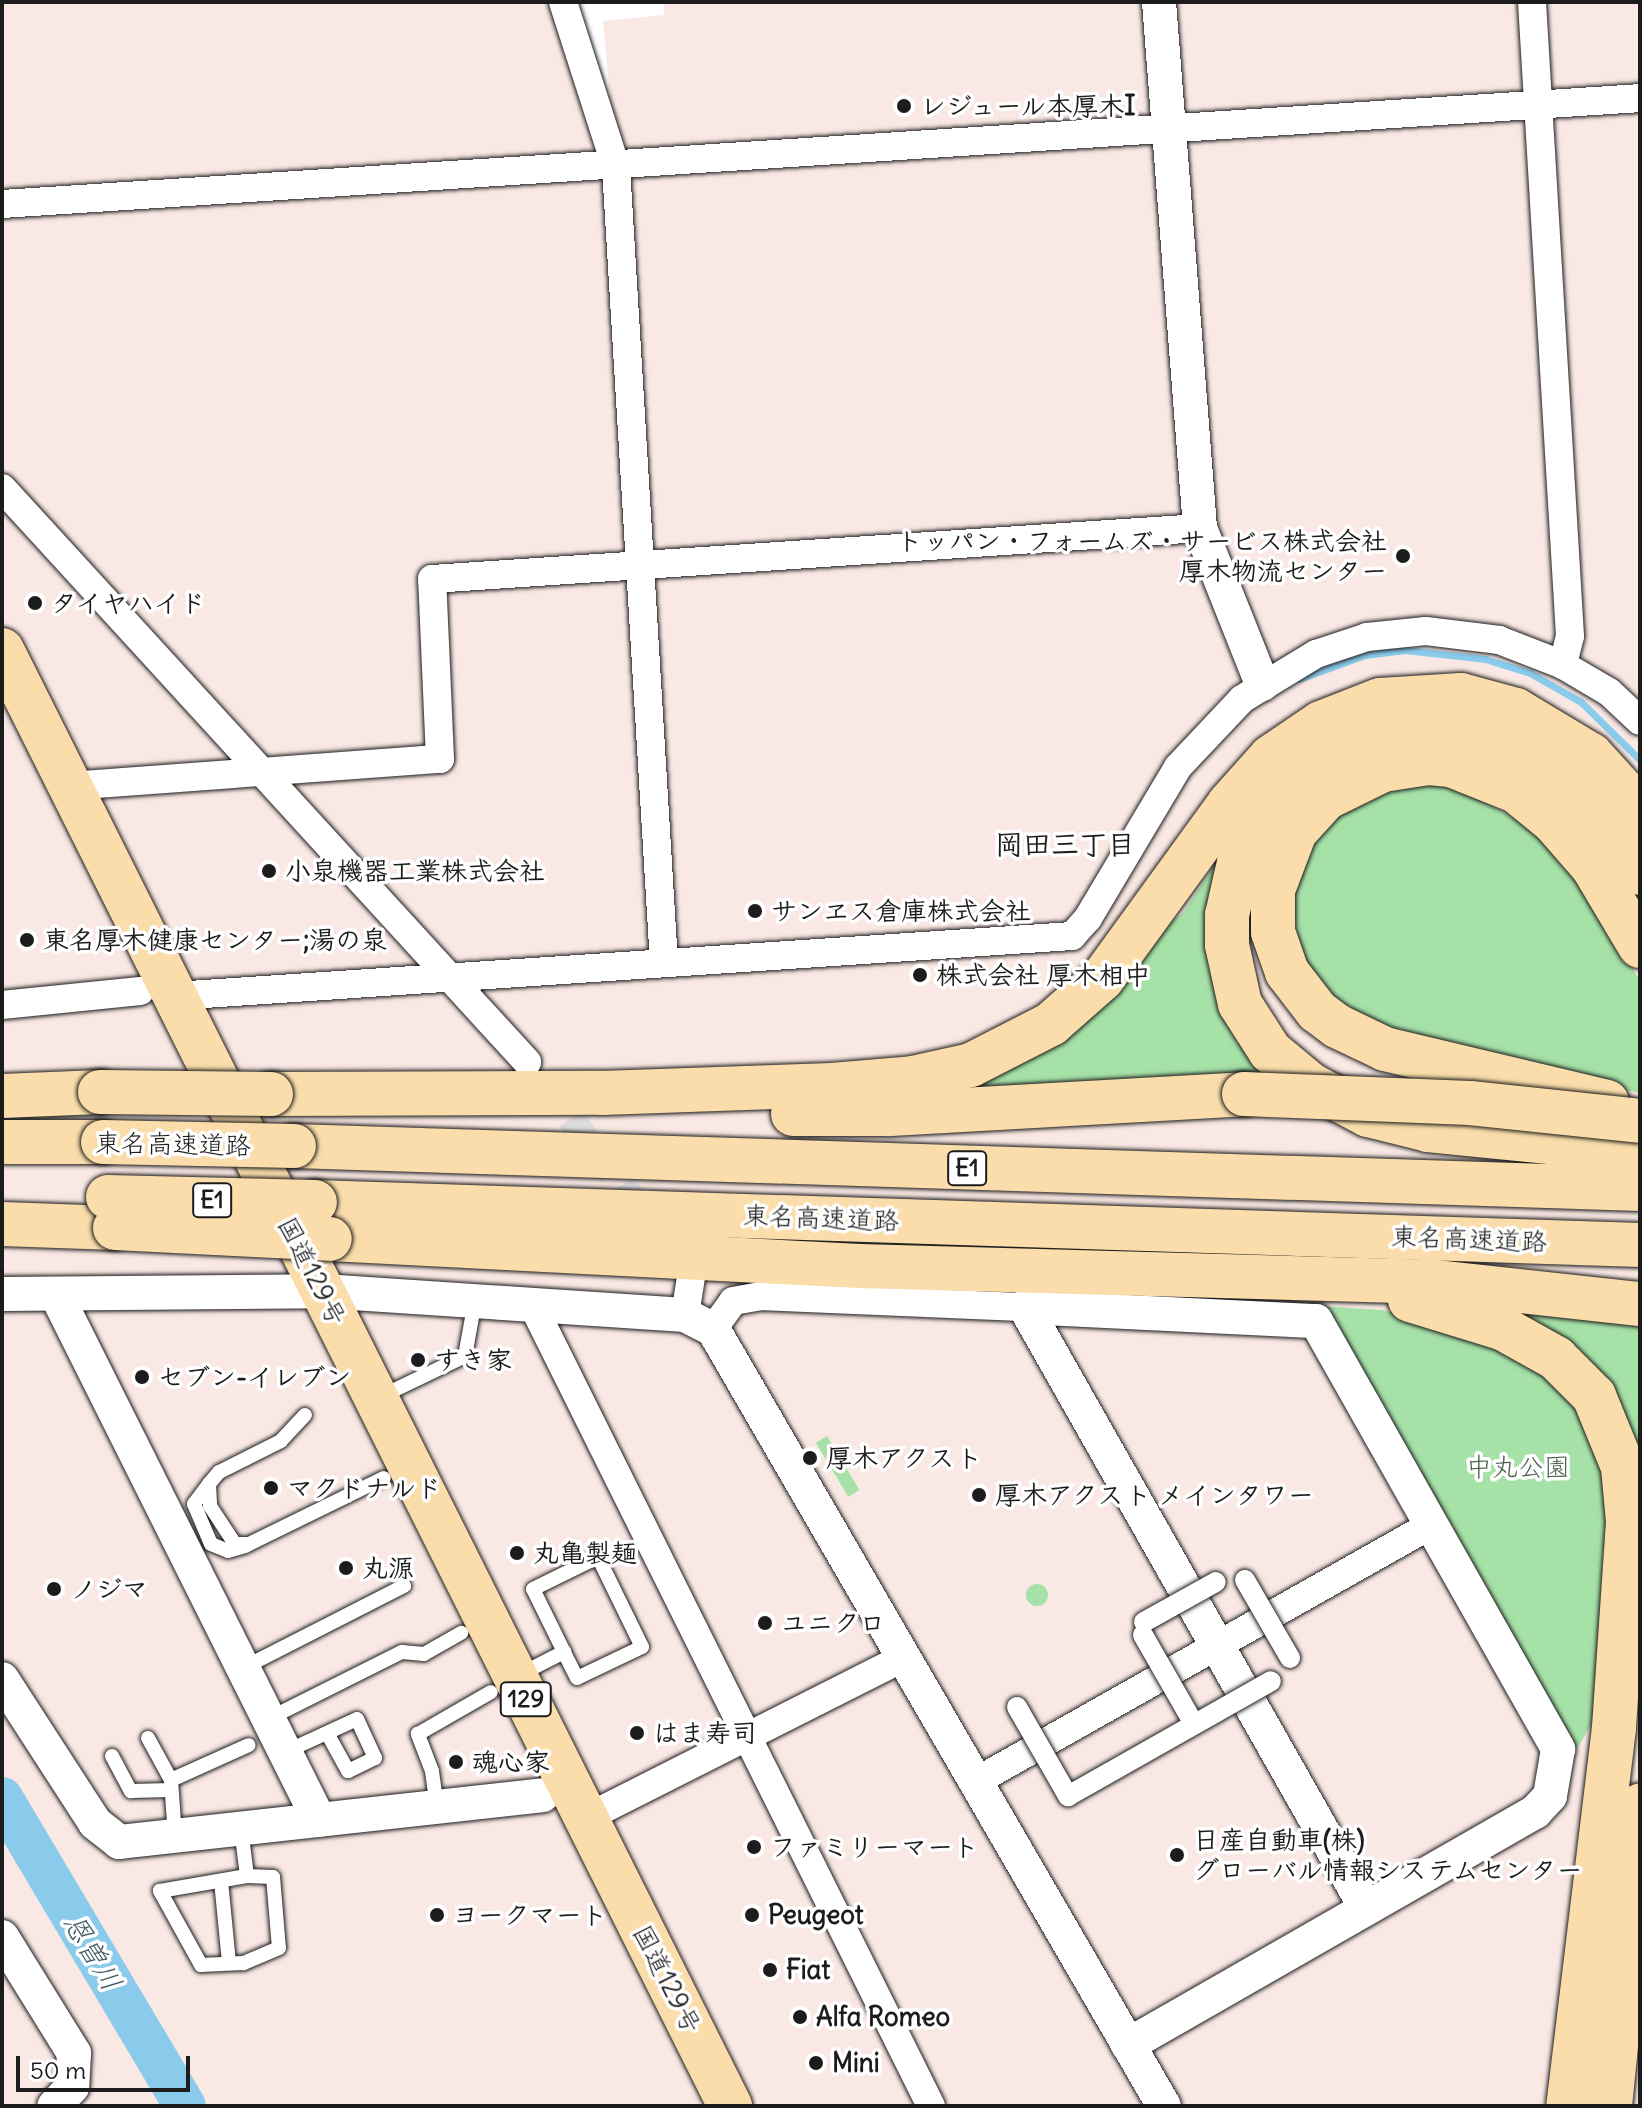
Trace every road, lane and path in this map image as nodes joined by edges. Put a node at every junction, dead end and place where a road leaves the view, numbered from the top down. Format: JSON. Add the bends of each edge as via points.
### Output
{"nodes":[{"id":1,"x":563,"y":2,"type":"edge"},
{"id":2,"x":1159,"y":2,"type":"edge"},
{"id":3,"x":1532,"y":2,"type":"edge"},
{"id":4,"x":1640,"y":98,"type":"edge"},
{"id":5,"x":1538,"y":104,"type":"junction"},
{"id":6,"x":1167,"y":130,"type":"junction"},
{"id":7,"x":616,"y":167,"type":"junction"},
{"id":8,"x":2,"y":204,"type":"edge"},
{"id":9,"x":2,"y":488,"type":"edge"},
{"id":10,"x":1200,"y":528,"type":"junction"},
{"id":11,"x":640,"y":565,"type":"junction"},
{"id":12,"x":2,"y":650,"type":"edge"},
{"id":13,"x":1563,"y":665,"type":"junction"},
{"id":14,"x":1262,"y":684,"type":"junction"},
{"id":15,"x":2,"y":714,"type":"edge"},
{"id":16,"x":1640,"y":721,"type":"edge"},
{"id":17,"x":268,"y":774,"type":"junction"},
{"id":18,"x":69,"y":786,"type":"junction"},
{"id":19,"x":1640,"y":809,"type":"edge"},
{"id":20,"x":1640,"y":873,"type":"edge"},
{"id":21,"x":1640,"y":946,"type":"edge"},
{"id":22,"x":664,"y":963,"type":"junction"},
{"id":23,"x":445,"y":976,"type":"junction"},
{"id":24,"x":157,"y":993,"type":"junction"},
{"id":25,"x":2,"y":1005,"type":"edge"},
{"id":26,"x":527,"y":1062,"type":"tunnel mouth"},
{"id":27,"x":271,"y":1094,"type":"junction"},
{"id":28,"x":2,"y":1096,"type":"edge"},
{"id":29,"x":1640,"y":1109,"type":"edge"},
{"id":30,"x":1640,"y":1121,"type":"edge"},
{"id":31,"x":2,"y":1142,"type":"edge"},
{"id":32,"x":1640,"y":1151,"type":"edge"},
{"id":33,"x":1640,"y":1189,"type":"edge"},
{"id":34,"x":2,"y":1196,"type":"edge"},
{"id":35,"x":322,"y":1221,"type":"junction"},
{"id":36,"x":2,"y":1224,"type":"edge"},
{"id":37,"x":1639,"y":1245,"type":"edge"},
{"id":38,"x":691,"y":1277,"type":"dead end"},
{"id":39,"x":1213,"y":1277,"type":"junction"},
{"id":40,"x":307,"y":1291,"type":"junction"},
{"id":41,"x":2,"y":1294,"type":"edge"},
{"id":42,"x":56,"y":1294,"type":"junction"},
{"id":43,"x":475,"y":1300,"type":"junction"},
{"id":44,"x":532,"y":1304,"type":"junction"},
{"id":45,"x":1640,"y":1304,"type":"edge"},
{"id":46,"x":1025,"y":1307,"type":"junction"},
{"id":47,"x":699,"y":1322,"type":"junction"},
{"id":48,"x":376,"y":1399,"type":"junction"},
{"id":49,"x":305,"y":1415,"type":"dead end"},
{"id":50,"x":384,"y":1478,"type":"junction"},
{"id":51,"x":1431,"y":1525,"type":"junction"},
{"id":52,"x":1245,"y":1580,"type":"dead end"},
{"id":53,"x":1216,"y":1582,"type":"dead end"},
{"id":54,"x":404,"y":1586,"type":"dead end"},
{"id":55,"x":461,"y":1633,"type":"junction"},
{"id":56,"x":1217,"y":1645,"type":"junction"},
{"id":57,"x":564,"y":1652,"type":"junction"},
{"id":58,"x":903,"y":1658,"type":"junction"},
{"id":59,"x":1290,"y":1658,"type":"dead end"},
{"id":60,"x":242,"y":1668,"type":"junction"},
{"id":61,"x":2,"y":1679,"type":"edge"},
{"id":62,"x":1271,"y":1681,"type":"dead end"},
{"id":63,"x":503,"y":1685,"type":"junction"},
{"id":64,"x":1017,"y":1707,"type":"dead end"},
{"id":65,"x":1194,"y":1724,"type":"junction"},
{"id":66,"x":1614,"y":1728,"type":"junction"},
{"id":67,"x":258,"y":1732,"type":"junction"},
{"id":68,"x":327,"y":1733,"type":"dead end"},
{"id":69,"x":148,"y":1738,"type":"dead end"},
{"id":70,"x":746,"y":1740,"type":"junction"},
{"id":71,"x":285,"y":1752,"type":"junction"},
{"id":72,"x":112,"y":1756,"type":"dead end"},
{"id":73,"x":975,"y":1782,"type":"junction"},
{"id":74,"x":171,"y":1785,"type":"junction"},
{"id":75,"x":542,"y":1795,"type":"junction"},
{"id":76,"x":1640,"y":1805,"type":"edge"},
{"id":77,"x":437,"y":1807,"type":"junction"},
{"id":78,"x":586,"y":1818,"type":"junction"},
{"id":79,"x":319,"y":1820,"type":"junction"},
{"id":80,"x":241,"y":1829,"type":"junction"},
{"id":81,"x":175,"y":1837,"type":"junction"},
{"id":82,"x":247,"y":1876,"type":"junction"},
{"id":83,"x":221,"y":1881,"type":"junction"},
{"id":84,"x":1631,"y":1902,"type":"junction"},
{"id":85,"x":1366,"y":1908,"type":"junction"},
{"id":86,"x":2,"y":1937,"type":"edge"},
{"id":87,"x":229,"y":1963,"type":"junction"},
{"id":88,"x":1128,"y":2045,"type":"junction"},
{"id":89,"x":1573,"y":2061,"type":"junction"},
{"id":90,"x":54,"y":2106,"type":"edge"},
{"id":91,"x":698,"y":2106,"type":"edge"},
{"id":92,"x":730,"y":2106,"type":"edge"},
{"id":93,"x":931,"y":2106,"type":"edge"},
{"id":94,"x":1164,"y":2106,"type":"edge"},
{"id":95,"x":1568,"y":2106,"type":"edge"},
{"id":96,"x":1610,"y":2106,"type":"edge"}],
"edges":[{"from":1,"to":7,"type":"street"},
{"from":2,"to":6,"type":"street"},
{"from":3,"to":5,"type":"street"},
{"from":4,"to":5,"type":"street"},
{"from":5,"to":6,"type":"street"},
{"from":5,"to":13,"type":"street","via":[[1570,636]]},
{"from":6,"to":7,"type":"street"},
{"from":6,"to":10,"type":"street"},
{"from":7,"to":8,"type":"street"},
{"from":7,"to":11,"type":"street"},
{"from":9,"to":17,"type":"street"},
{"from":10,"to":11,"type":"street"},
{"from":10,"to":14,"type":"street"},
{"from":11,"to":17,"type":"street","via":[[432,579],[440,759]]},
{"from":11,"to":22,"type":"street"},
{"from":12,"to":18,"type":"highway","name":"国道129号","number":"129"},
{"from":13,"to":14,"type":"street","via":[[1499,640],[1426,631],[1342,645]]},
{"from":13,"to":16,"type":"street","via":[[1609,692]]},
{"from":14,"to":22,"type":"street","via":[[1178,767],[1072,936]]},
{"from":15,"to":24,"type":"highway","name":"国道129号","number":"129"},
{"from":17,"to":18,"type":"street"},
{"from":17,"to":23,"type":"street"},
{"from":18,"to":24,"type":"highway","name":"国道129号","number":"129"},
{"from":19,"to":27,"type":"highway","via":[[1591,755],[1516,710],[1461,695],[1380,700],[1321,723],[1271,757],[1229,804],[1102,979],[1051,1024],[971,1065],[913,1078],[832,1085],[602,1093]]},
{"from":20,"to":32,"type":"highway","via":[[1584,791],[1540,757],[1483,733],[1422,724],[1347,741],[1284,788],[1240,858],[1227,915],[1227,945],[1240,1004],[1270,1051],[1311,1085],[1368,1115],[1413,1127]]},
{"from":21,"to":29,"type":"highway","via":[[1593,867],[1554,822],[1516,791],[1476,771],[1428,763],[1383,770],[1344,786],[1310,814],[1284,851],[1271,910],[1278,952],[1300,992],[1337,1026],[1385,1049],[1425,1060]]},
{"from":22,"to":23,"type":"street"},
{"from":23,"to":24,"type":"street"},
{"from":23,"to":26,"type":"street"},
{"from":24,"to":25,"type":"street"},
{"from":24,"to":40,"type":"highway","name":"国道129号","number":"129"},
{"from":27,"to":28,"type":"highway","bridge":true},
{"from":27,"to":30,"type":"highway","bridge":true,"via":[[837,1115],[1244,1094],[1456,1102]]},
{"from":31,"to":33,"type":"highway","name":"東名高速道路","number":"E1","bridge":true,"via":[[294,1146]]},
{"from":34,"to":35,"type":"highway","name":"東名高速道路","number":"E1","bridge":true},
{"from":35,"to":36,"type":"highway","bridge":true},
{"from":35,"to":37,"type":"highway","name":"東名高速道路","number":"E1"},
{"from":35,"to":39,"type":"highway"},
{"from":38,"to":47,"type":"street"},
{"from":39,"to":45,"type":"highway","via":[[1437,1282]]},
{"from":39,"to":66,"type":"highway","via":[[1375,1294],[1447,1309],[1518,1335],[1576,1375],[1607,1419],[1627,1493]]},
{"from":40,"to":42,"type":"street"},
{"from":40,"to":43,"type":"street"},
{"from":40,"to":48,"type":"highway","name":"国道129号","number":"129"},
{"from":40,"to":50,"type":"highway","name":"国道129号","number":"129"},
{"from":41,"to":42,"type":"street"},
{"from":42,"to":60,"type":"street"},
{"from":43,"to":44,"type":"street"},
{"from":43,"to":48,"type":"lane","via":[[465,1356]]},
{"from":44,"to":47,"type":"street"},
{"from":44,"to":70,"type":"street"},
{"from":46,"to":47,"type":"street","via":[[761,1296],[733,1301]]},
{"from":46,"to":51,"type":"street","via":[[1316,1321]]},
{"from":46,"to":56,"type":"street"},
{"from":47,"to":58,"type":"street"},
{"from":48,"to":63,"type":"highway","name":"国道129号","number":"129"},
{"from":49,"to":50,"type":"lane","via":[[281,1441],[219,1472],[209,1484],[210,1506],[235,1544],[249,1544]]},
{"from":50,"to":55,"type":"highway","name":"国道129号","number":"129"},
{"from":51,"to":56,"type":"street"},
{"from":51,"to":85,"type":"street","via":[[1558,1749],[1557,1776],[1550,1796],[1535,1812]]},
{"from":52,"to":59,"type":"street","bridge":true},
{"from":53,"to":65,"type":"street","bridge":true,"via":[[1144,1629]]},
{"from":54,"to":60,"type":"lane"},
{"from":55,"to":63,"type":"highway","name":"国道129号","number":"129"},
{"from":55,"to":67,"type":"lane","via":[[424,1654],[402,1652]]},
{"from":56,"to":73,"type":"street"},
{"from":56,"to":85,"type":"street"},
{"from":57,"to":57,"type":"lane","via":[[533,1589],[598,1557],[642,1647],[577,1678]]},
{"from":57,"to":63,"type":"lane"},
{"from":58,"to":70,"type":"street"},
{"from":58,"to":73,"type":"street"},
{"from":60,"to":67,"type":"street"},
{"from":61,"to":81,"type":"street","via":[[108,1838],[119,1842]]},
{"from":62,"to":65,"type":"street","bridge":true},
{"from":63,"to":75,"type":"highway","name":"国道129号","number":"129"},
{"from":63,"to":77,"type":"lane","via":[[418,1734],[432,1771]]},
{"from":63,"to":78,"type":"highway","name":"国道129号","number":"129"},
{"from":64,"to":65,"type":"street","bridge":true,"via":[[1068,1796]]},
{"from":66,"to":84,"type":"highway"},
{"from":66,"to":89,"type":"highway"},
{"from":67,"to":71,"type":"street"},
{"from":67,"to":74,"type":"lane"},
{"from":68,"to":71,"type":"lane"},
{"from":69,"to":74,"type":"lane"},
{"from":70,"to":78,"type":"street"},
{"from":70,"to":93,"type":"street"},
{"from":71,"to":79,"type":"street"},
{"from":72,"to":74,"type":"lane","via":[[131,1791]]},
{"from":73,"to":88,"type":"street"},
{"from":74,"to":81,"type":"lane"},
{"from":75,"to":77,"type":"street"},
{"from":75,"to":91,"type":"highway","name":"国道129号","number":"129"},
{"from":76,"to":84,"type":"highway"},
{"from":77,"to":79,"type":"street"},
{"from":78,"to":92,"type":"highway","name":"国道129号","number":"129"},
{"from":79,"to":80,"type":"street"},
{"from":80,"to":81,"type":"street"},
{"from":80,"to":82,"type":"lane"},
{"from":82,"to":83,"type":"lane"},
{"from":82,"to":87,"type":"lane","via":[[273,1877],[279,1948]]},
{"from":83,"to":87,"type":"lane"},
{"from":83,"to":87,"type":"lane","via":[[160,1891],[201,1965]]},
{"from":84,"to":89,"type":"highway"},
{"from":84,"to":96,"type":"highway"},
{"from":85,"to":88,"type":"street"},
{"from":86,"to":90,"type":"street","via":[[74,2053],[72,2087]]},
{"from":88,"to":94,"type":"street"},
{"from":89,"to":95,"type":"highway"}]}
